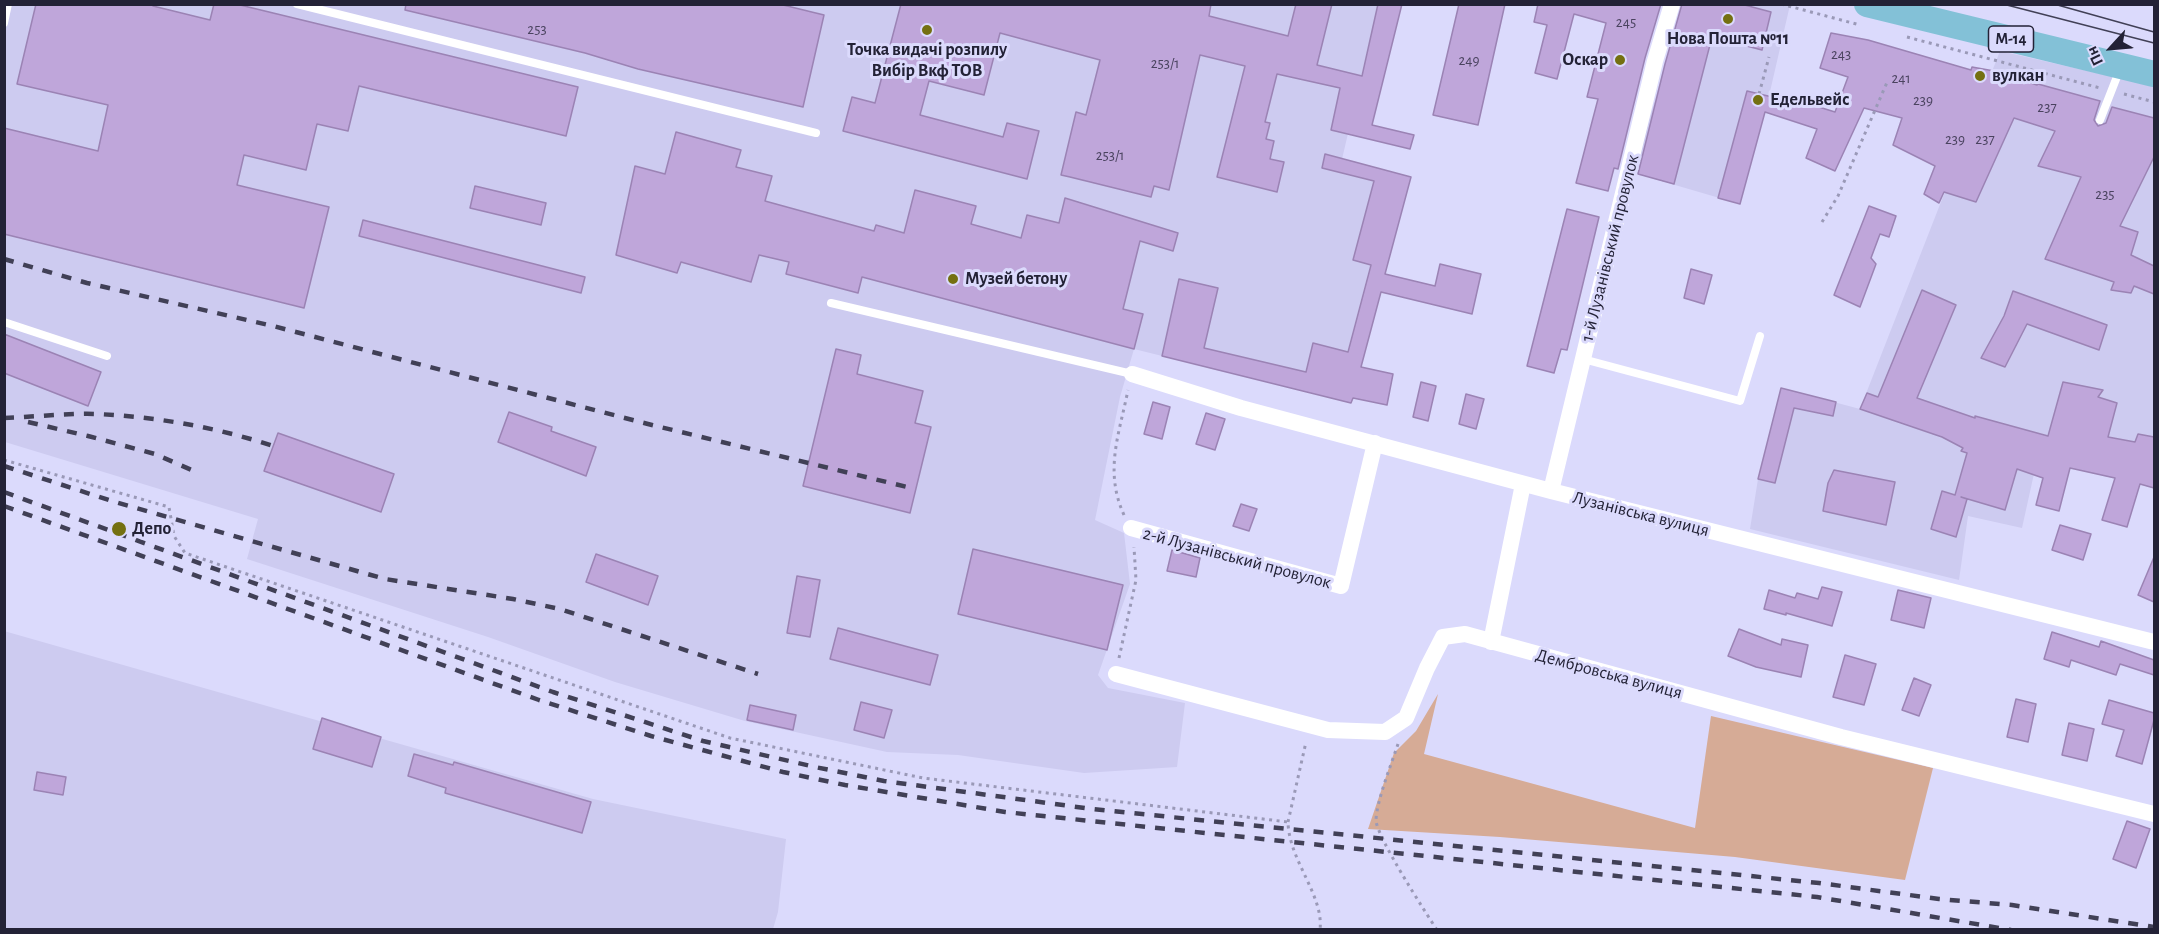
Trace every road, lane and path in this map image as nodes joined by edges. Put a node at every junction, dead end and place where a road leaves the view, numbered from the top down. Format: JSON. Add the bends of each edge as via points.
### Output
{"nodes":[{"id":1,"x":8,"y":4,"type":"edge"},
{"id":2,"x":297,"y":4,"type":"edge"},
{"id":3,"x":1672,"y":4,"type":"edge"},
{"id":4,"x":1781,"y":4,"type":"edge"},
{"id":5,"x":1864,"y":15,"type":"edge"},
{"id":6,"x":4,"y":23,"type":"edge"},
{"id":7,"x":1905,"y":37,"type":"dead end"},
{"id":8,"x":1769,"y":57,"type":"dead end"},
{"id":9,"x":2122,"y":66,"type":"junction"},
{"id":10,"x":2154,"y":74,"type":"edge"},
{"id":11,"x":1888,"y":80,"type":"dead end"},
{"id":12,"x":2111,"y":91,"type":"junction"},
{"id":13,"x":1759,"y":94,"type":"dead end"},
{"id":14,"x":2154,"y":102,"type":"edge"},
{"id":15,"x":2100,"y":120,"type":"dead end"},
{"id":16,"x":816,"y":133,"type":"dead end"},
{"id":17,"x":1822,"y":222,"type":"dead end"},
{"id":18,"x":831,"y":303,"type":"dead end"},
{"id":19,"x":4,"y":322,"type":"edge"},
{"id":20,"x":1760,"y":336,"type":"dead end"},
{"id":21,"x":106,"y":356,"type":"dead end"},
{"id":22,"x":1583,"y":358,"type":"junction"},
{"id":23,"x":1132,"y":374,"type":"joint"},
{"id":24,"x":1375,"y":443,"type":"junction"},
{"id":25,"x":4,"y":460,"type":"edge"},
{"id":26,"x":1523,"y":484,"type":"junction"},
{"id":27,"x":1551,"y":491,"type":"junction"},
{"id":28,"x":1131,"y":528,"type":"dead end"},
{"id":29,"x":1491,"y":642,"type":"junction"},
{"id":30,"x":2154,"y":642,"type":"edge"},
{"id":31,"x":1116,"y":674,"type":"dead end"},
{"id":32,"x":1406,"y":718,"type":"junction"},
{"id":33,"x":1310,"y":726,"type":"junction"},
{"id":34,"x":2154,"y":813,"type":"edge"},
{"id":35,"x":1288,"y":822,"type":"junction"},
{"id":36,"x":1320,"y":930,"type":"edge"},
{"id":37,"x":1437,"y":930,"type":"edge"}],
"edges":[{"from":1,"to":6,"type":"lane"},
{"from":2,"to":16,"type":"lane"},
{"from":3,"to":22,"type":"street","name":"1-й Лузанівський провулок"},
{"from":4,"to":5,"type":"path"},
{"from":5,"to":9,"type":"main road","number":"М-14"},
{"from":7,"to":12,"type":"path"},
{"from":8,"to":13,"type":"path"},
{"from":9,"to":10,"type":"main road","number":"М-14"},
{"from":9,"to":12,"type":"lane"},
{"from":11,"to":17,"type":"path","via":[[1838,196]]},
{"from":12,"to":14,"type":"path"},
{"from":12,"to":15,"type":"lane"},
{"from":18,"to":23,"type":"lane"},
{"from":19,"to":21,"type":"lane"},
{"from":20,"to":22,"type":"lane","via":[[1740,401]]},
{"from":22,"to":27,"type":"street","name":"1-й Лузанівський провулок"},
{"from":23,"to":24,"type":"street","name":"Лузанівська вулиця"},
{"from":24,"to":26,"type":"street","name":"Лузанівська вулиця"},
{"from":24,"to":28,"type":"street","name":"2-й Лузанівський провулок","via":[[1341,586]]},
{"from":25,"to":35,"type":"path","via":[[169,507],[174,536],[185,553],[730,738],[923,778]]},
{"from":26,"to":27,"type":"street","name":"Лузанівська вулиця"},
{"from":26,"to":29,"type":"street"},
{"from":27,"to":30,"type":"street","name":"Лузанівська вулиця"},
{"from":29,"to":32,"type":"street","name":"Дембровська вулиця","via":[[1465,634],[1443,637]]},
{"from":29,"to":34,"type":"street","name":"Дембровська вулиця","via":[[1841,736]]},
{"from":31,"to":33,"type":"street"},
{"from":32,"to":33,"type":"street","via":[[1384,732]]},
{"from":32,"to":37,"type":"path","via":[[1376,822]]},
{"from":33,"to":35,"type":"path"},
{"from":35,"to":36,"type":"path","via":[[1295,857],[1318,905]]}]}
